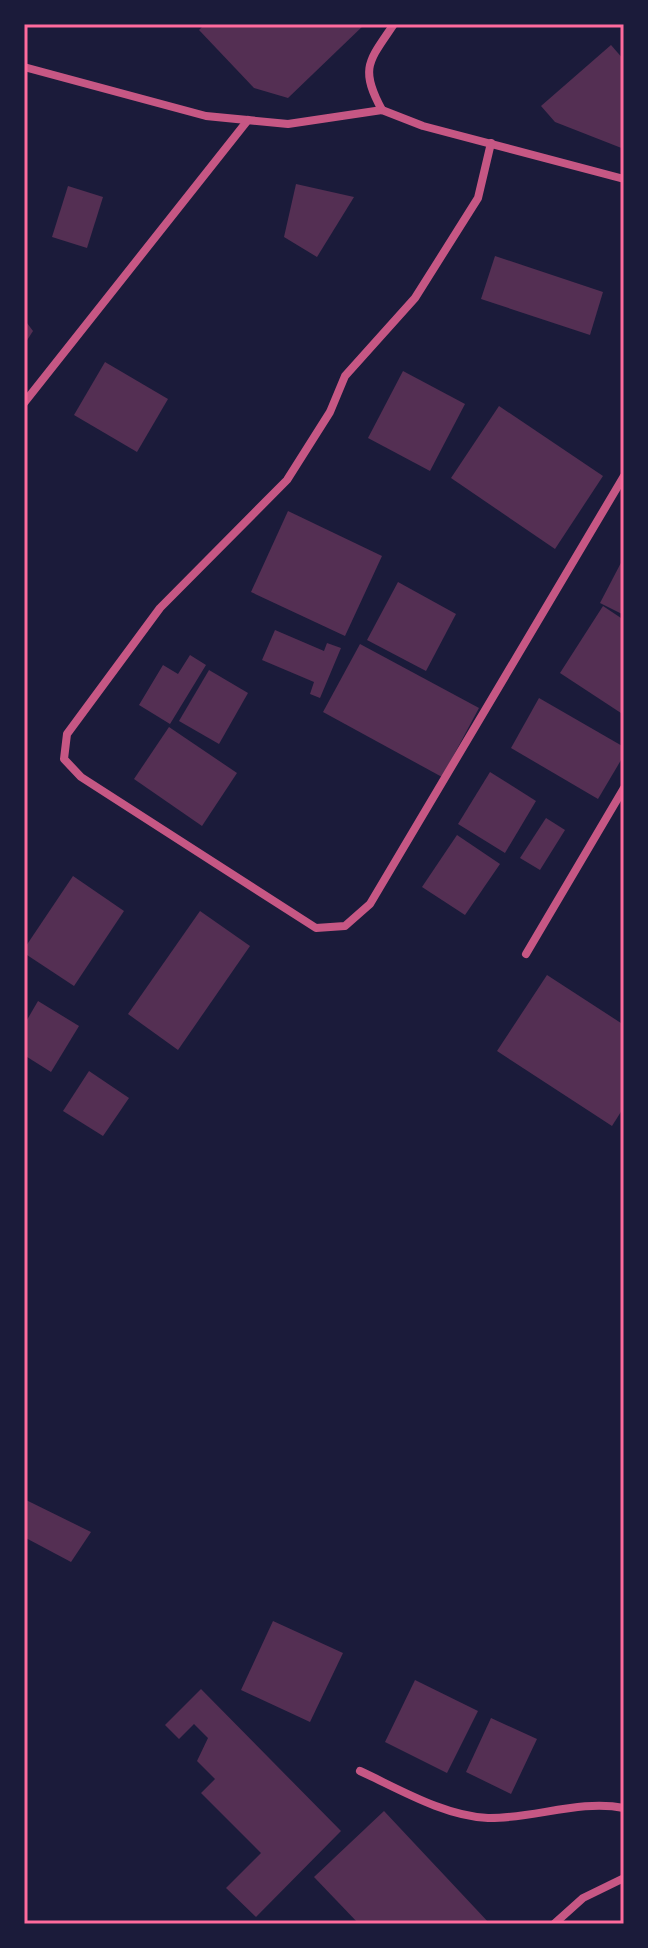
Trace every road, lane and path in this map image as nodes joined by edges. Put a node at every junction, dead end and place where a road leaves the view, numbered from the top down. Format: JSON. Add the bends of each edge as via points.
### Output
{"nodes":[{"id":1,"x":394,"y":24,"type":"edge"},
{"id":2,"x":24,"y":67,"type":"edge"},
{"id":3,"x":382,"y":110,"type":"junction"},
{"id":4,"x":248,"y":120,"type":"junction"},
{"id":5,"x":491,"y":143,"type":"junction"},
{"id":6,"x":624,"y":179,"type":"edge"},
{"id":7,"x":24,"y":403,"type":"edge"},
{"id":8,"x":624,"y":476,"type":"edge"},
{"id":9,"x":624,"y":788,"type":"edge"},
{"id":10,"x":526,"y":954,"type":"dead end"},
{"id":11,"x":360,"y":1771,"type":"dead end"},
{"id":12,"x":624,"y":1808,"type":"edge"},
{"id":13,"x":624,"y":1878,"type":"edge"},
{"id":14,"x":554,"y":1924,"type":"edge"}],
"edges":[{"from":1,"to":3,"type":"street","via":[[371,58],[368,85]]},
{"from":2,"to":4,"type":"street","via":[[206,116]]},
{"from":3,"to":4,"type":"street","via":[[288,124]]},
{"from":3,"to":5,"type":"street"},
{"from":4,"to":7,"type":"street"},
{"from":5,"to":6,"type":"street"},
{"from":5,"to":8,"type":"street","via":[[478,198],[415,298],[345,376],[330,412],[287,480],[160,608],[67,734],[64,759],[81,777],[316,928],[345,926],[370,904]]},
{"from":9,"to":10,"type":"street"},
{"from":11,"to":12,"type":"street","via":[[440,1807],[487,1818]]},
{"from":13,"to":14,"type":"street","via":[[583,1898]]}]}
